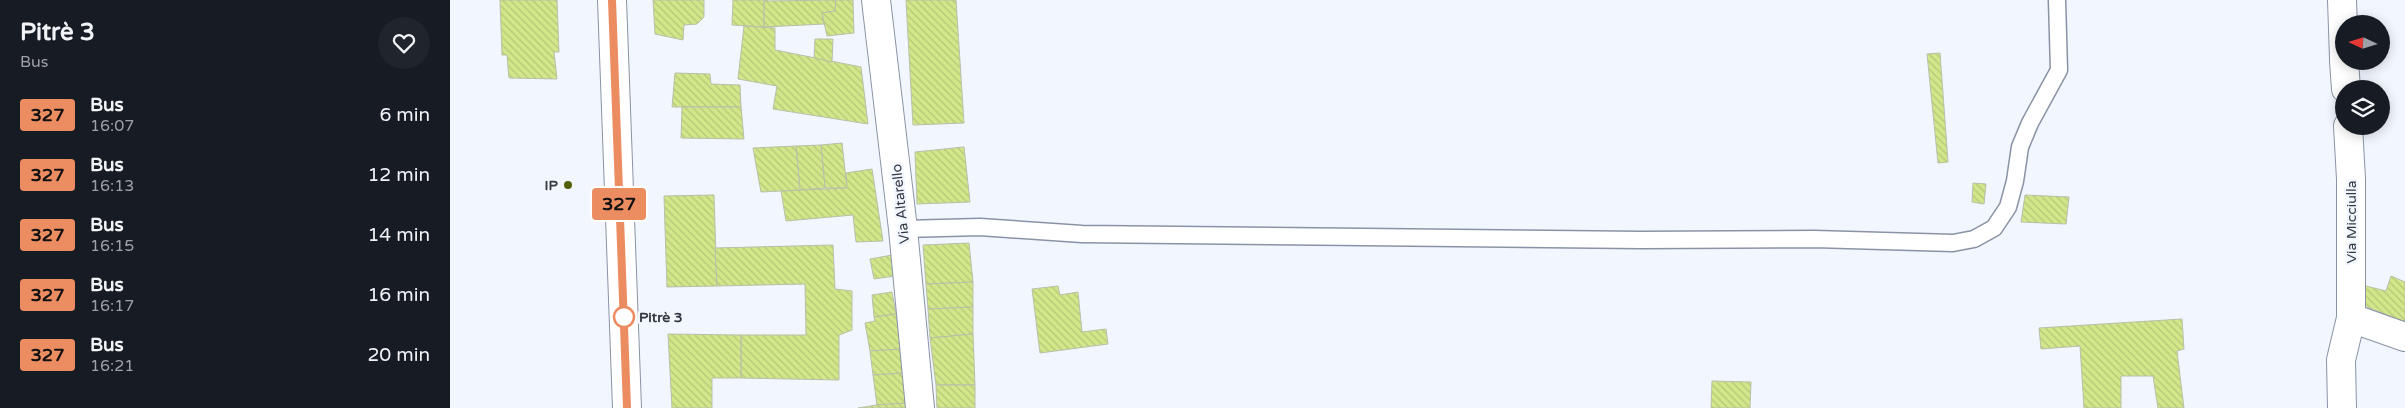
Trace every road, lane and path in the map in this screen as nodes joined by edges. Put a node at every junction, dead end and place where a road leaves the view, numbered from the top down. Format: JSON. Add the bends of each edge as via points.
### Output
{"nodes":[{"id":1,"x":612,"y":0,"type":"edge"},
{"id":2,"x":876,"y":0,"type":"edge"},
{"id":3,"x":2057,"y":0,"type":"edge"},
{"id":4,"x":2342,"y":0,"type":"edge"},
{"id":5,"x":2342,"y":15,"type":"edge"},
{"id":6,"x":2349,"y":135,"type":"edge"},
{"id":7,"x":903,"y":229,"type":"junction"},
{"id":8,"x":2351,"y":318,"type":"junction"},
{"id":9,"x":2405,"y":337,"type":"edge"},
{"id":10,"x":627,"y":408,"type":"edge"},
{"id":11,"x":920,"y":408,"type":"edge"},
{"id":12,"x":2342,"y":408,"type":"edge"}],
"edges":[{"from":1,"to":10,"type":"street"},
{"from":2,"to":7,"type":"street","name":"Via Altarello"},
{"from":3,"to":7,"type":"lane","via":[[2059,70],[2020,147],[2008,207],[1994,228],[1974,239],[1953,244],[1814,239],[1082,234],[980,227]]},
{"from":4,"to":5,"type":"street"},
{"from":6,"to":8,"type":"street","name":"Via Micciulla"},
{"from":7,"to":11,"type":"street","name":"Via Altarello"},
{"from":8,"to":9,"type":"street"},
{"from":8,"to":12,"type":"street","name":"Via Micciulla","via":[[2341,360]]}]}
